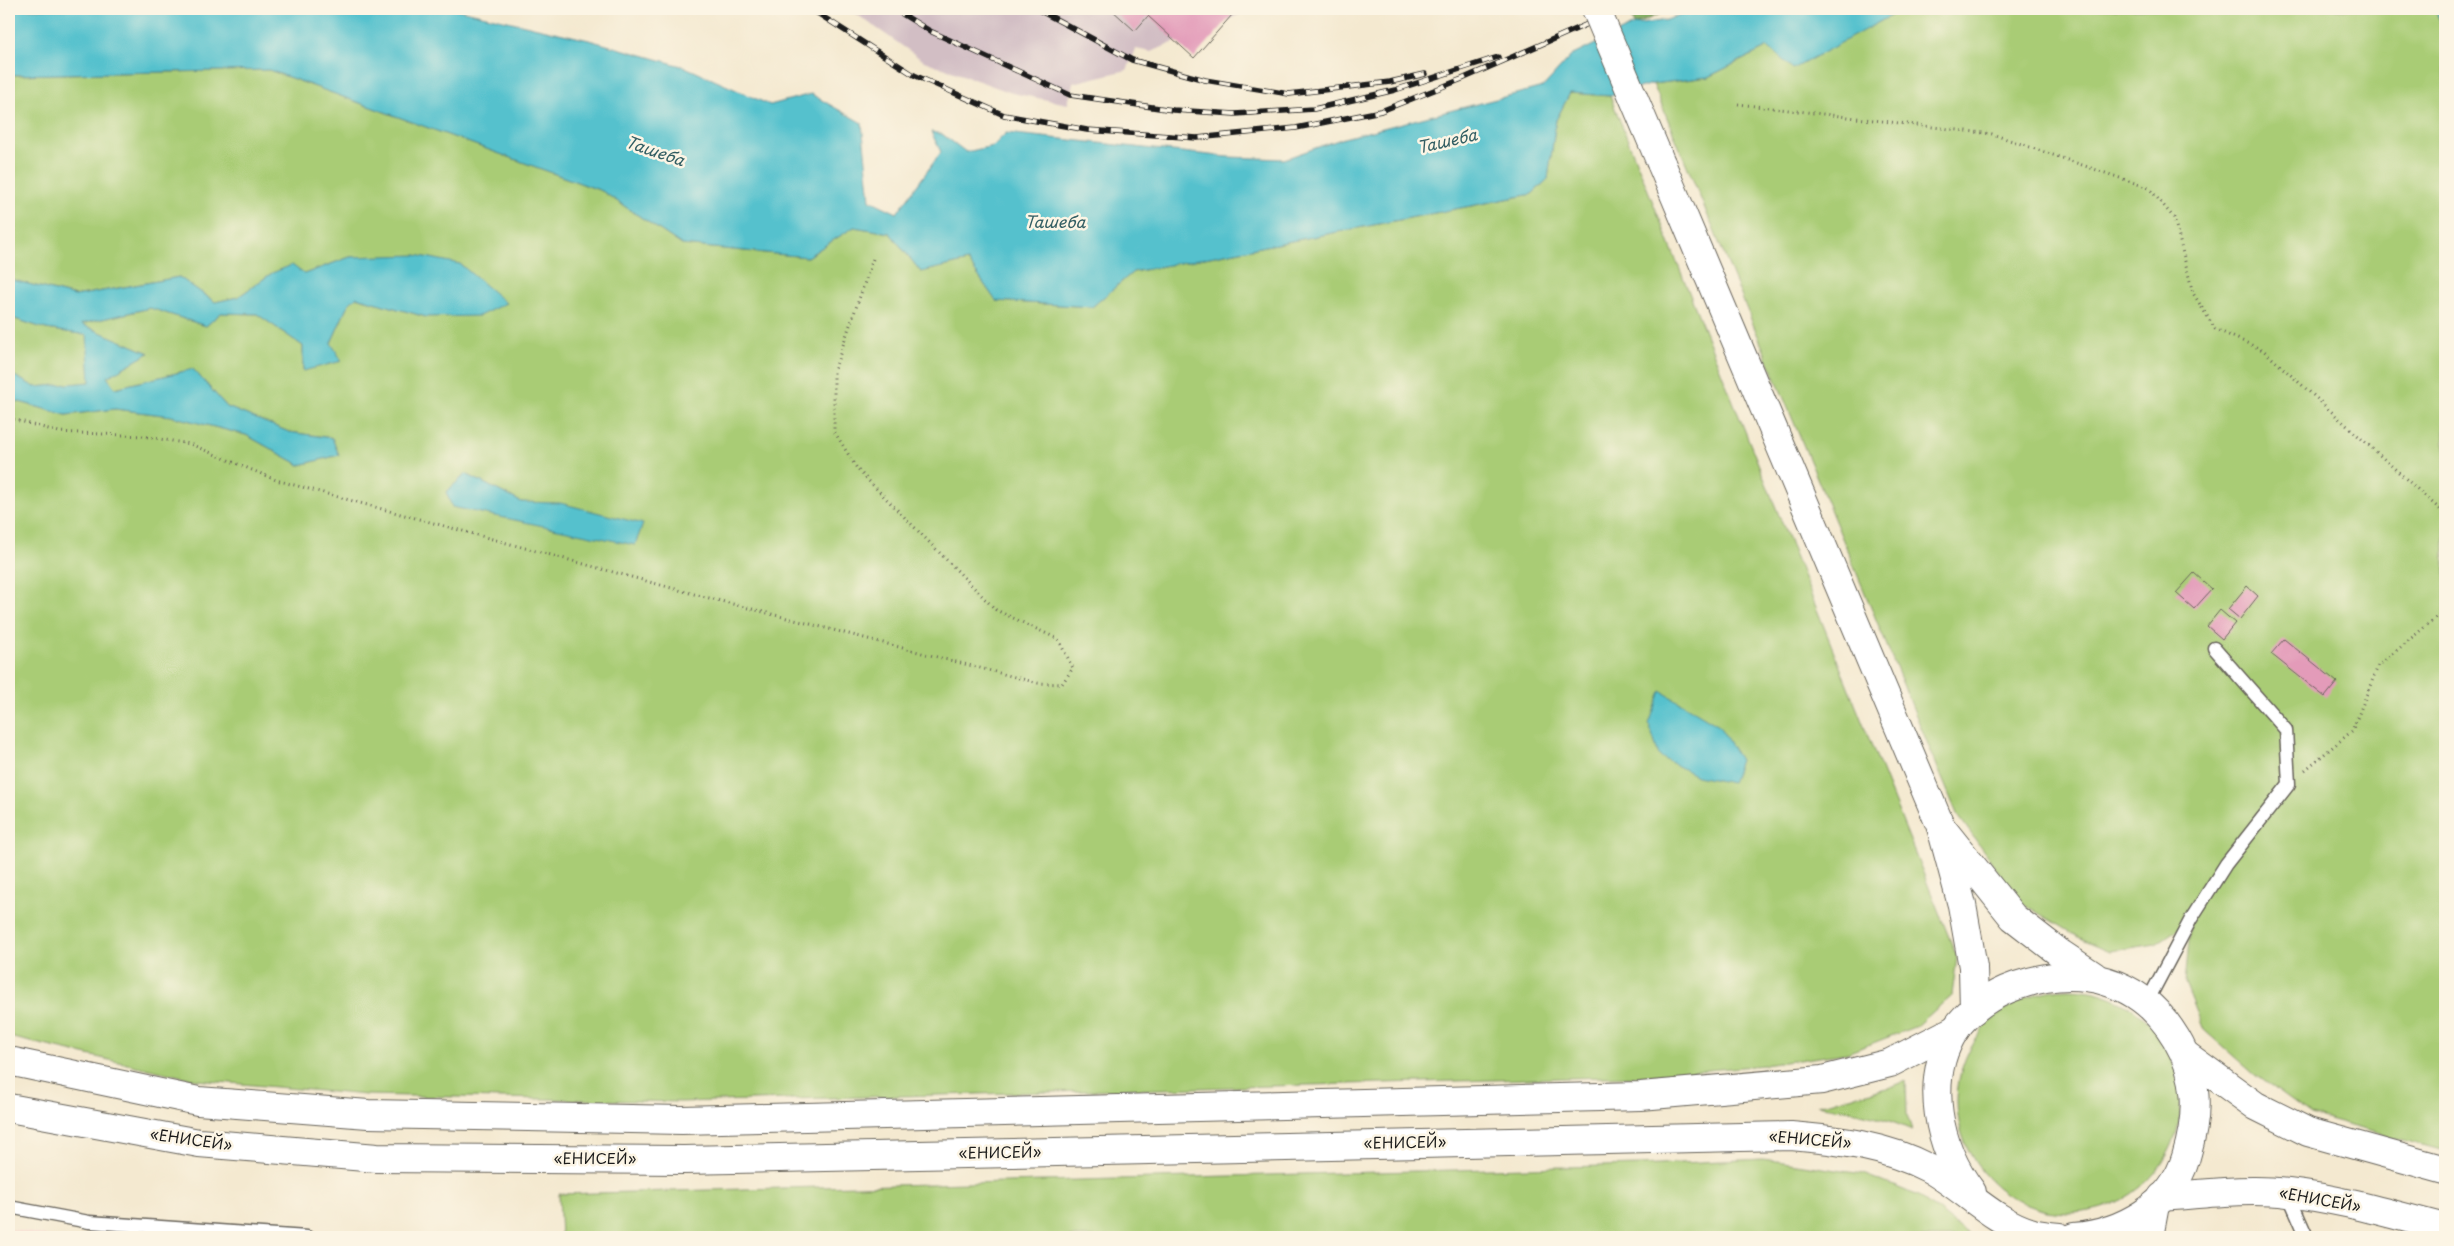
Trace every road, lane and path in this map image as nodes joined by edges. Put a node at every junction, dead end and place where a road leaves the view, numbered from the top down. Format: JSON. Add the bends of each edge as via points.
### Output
{"nodes":[{"id":1,"x":1596,"y":9,"type":"edge"},
{"id":2,"x":1738,"y":104,"type":"dead end"},
{"id":3,"x":874,"y":256,"type":"dead end"},
{"id":4,"x":9,"y":418,"type":"edge"},
{"id":5,"x":2445,"y":514,"type":"edge"},
{"id":6,"x":2445,"y":610,"type":"edge"},
{"id":7,"x":2214,"y":648,"type":"dead end"},
{"id":8,"x":2289,"y":784,"type":"junction"},
{"id":9,"x":1941,"y":827,"type":"junction"},
{"id":10,"x":2095,"y":976,"type":"junction"},
{"id":11,"x":2148,"y":1002,"type":"junction"},
{"id":12,"x":1965,"y":1019,"type":"junction"},
{"id":13,"x":2186,"y":1055,"type":"junction"},
{"id":14,"x":9,"y":1061,"type":"edge"},
{"id":15,"x":9,"y":1108,"type":"edge"},
{"id":16,"x":2445,"y":1170,"type":"edge"},
{"id":17,"x":2287,"y":1192,"type":"junction"},
{"id":18,"x":2159,"y":1201,"type":"junction"},
{"id":19,"x":1980,"y":1203,"type":"junction"},
{"id":20,"x":9,"y":1207,"type":"edge"},
{"id":21,"x":2445,"y":1228,"type":"edge"},
{"id":22,"x":2035,"y":1235,"type":"edge"},
{"id":23,"x":307,"y":1237,"type":"edge"},
{"id":24,"x":2059,"y":1237,"type":"edge"},
{"id":25,"x":2074,"y":1237,"type":"edge"},
{"id":26,"x":2149,"y":1237,"type":"edge"},
{"id":27,"x":2307,"y":1237,"type":"edge"}],
"edges":[{"from":1,"to":9,"type":"main road","bridge":true},
{"from":2,"to":5,"type":"path","via":[[1992,134],[2149,188],[2174,218],[2193,293],[2216,329],[2263,350]]},
{"from":3,"to":4,"type":"path","via":[[834,372],[834,431],[858,470],[996,610],[1058,639],[1073,668],[1062,684],[1038,683],[700,596],[276,480],[190,444],[142,436],[59,432]]},
{"from":6,"to":8,"type":"path","via":[[2378,666],[2352,731]]},
{"from":7,"to":8,"type":"lane","via":[[2286,730]]},
{"from":8,"to":11,"type":"lane","via":[[2226,864],[2191,919]]},
{"from":9,"to":10,"type":"main road","via":[[2013,917]]},
{"from":9,"to":12,"type":"main road","via":[[1962,904],[1973,967]]},
{"from":10,"to":11,"type":"main road","name":"«ЕНИСЕЙ»"},
{"from":10,"to":12,"type":"main road","name":"«ЕНИСЕЙ»","via":[[2038,978],[1999,992]]},
{"from":11,"to":13,"type":"main road","name":"«ЕНИСЕЙ»","via":[[2170,1028]]},
{"from":12,"to":14,"type":"main road","name":"«ЕНИСЕЙ»","via":[[1890,1063],[1822,1080],[1641,1096],[682,1120],[368,1114],[198,1101]]},
{"from":12,"to":19,"type":"main road","name":"«ЕНИСЕЙ»","via":[[1943,1057],[1938,1086],[1939,1114],[1945,1144],[1957,1173]]},
{"from":13,"to":16,"type":"main road","name":"«ЕНИСЕЙ»","via":[[2256,1106],[2308,1132]]},
{"from":13,"to":18,"type":"main road","name":"«ЕНИСЕЙ»","via":[[2196,1091],[2195,1129],[2184,1166]]},
{"from":15,"to":19,"type":"main road","name":"«ЕНИСЕЙ»","via":[[199,1143],[378,1158],[684,1160],[1791,1136],[1863,1145],[1895,1154],[1928,1168]]},
{"from":17,"to":18,"type":"main road","name":"«ЕНИСЕЙ»","via":[[2222,1192]]},
{"from":17,"to":21,"type":"main road","name":"«ЕНИСЕЙ»"},
{"from":17,"to":27,"type":"lane"},
{"from":18,"to":25,"type":"main road","name":"«ЕНИСЕЙ»","via":[[2128,1224],[2097,1235]]},
{"from":18,"to":26,"type":"main road"},
{"from":19,"to":22,"type":"main road","name":"«ЕНИСЕЙ»"},
{"from":20,"to":23,"type":"lane","via":[[89,1222]]},
{"from":22,"to":24,"type":"main road","name":"«ЕНИСЕЙ»"}]}
